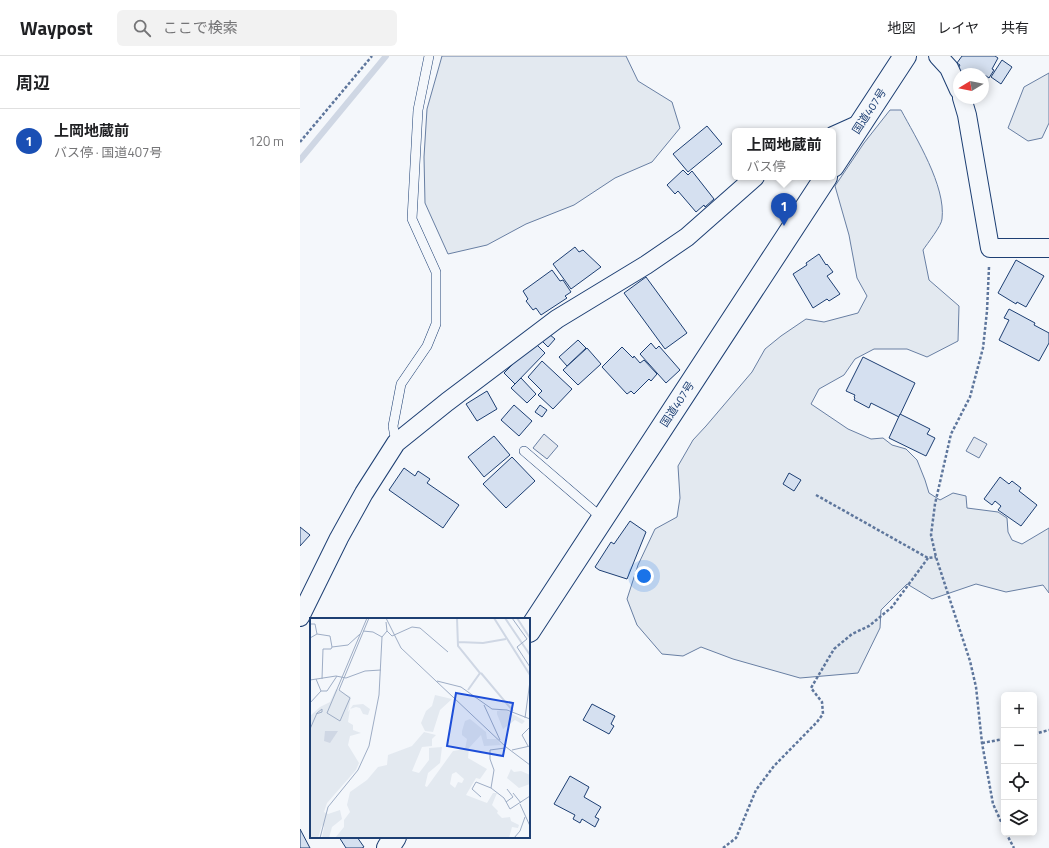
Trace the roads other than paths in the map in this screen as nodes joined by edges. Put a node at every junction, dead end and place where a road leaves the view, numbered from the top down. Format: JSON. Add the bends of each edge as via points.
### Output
{"nodes":[{"id":1,"x":429,"y":56,"type":"edge"},
{"id":2,"x":905,"y":56,"type":"edge"},
{"id":3,"x":938,"y":56,"type":"edge"},
{"id":4,"x":953,"y":77,"type":"edge"},
{"id":5,"x":964,"y":104,"type":"edge"},
{"id":6,"x":862,"y":123,"type":"junction"},
{"id":7,"x":836,"y":135,"type":"edge"},
{"id":8,"x":836,"y":162,"type":"edge"},
{"id":9,"x":752,"y":180,"type":"edge"},
{"id":10,"x":824,"y":180,"type":"edge"},
{"id":11,"x":1049,"y":248,"type":"edge"},
{"id":12,"x":396,"y":443,"type":"junction"},
{"id":13,"x":524,"y":451,"type":"dead end"},
{"id":14,"x":602,"y":518,"type":"junction"},
{"id":15,"x":300,"y":617,"type":"edge"},
{"id":16,"x":530,"y":629,"type":"edge"},
{"id":17,"x":394,"y":838,"type":"edge"},
{"id":18,"x":388,"y":848,"type":"edge"}],
"edges":[{"from":1,"to":12,"type":"lane","via":[[418,110],[412,219],[436,272],[436,324],[427,346],[401,384],[393,426]]},
{"from":2,"to":6,"type":"highway","name":"国道407号"},
{"from":3,"to":4,"type":"street"},
{"from":5,"to":11,"type":"street","via":[[990,248]]},
{"from":6,"to":7,"type":"street"},
{"from":6,"to":8,"type":"highway","name":"国道407号"},
{"from":9,"to":12,"type":"street","via":[[687,237],[557,319]]},
{"from":10,"to":14,"type":"highway","name":"国道407号"},
{"from":12,"to":15,"type":"street","via":[[338,538]]},
{"from":13,"to":14,"type":"lane"},
{"from":14,"to":16,"type":"highway","name":"国道407号"},
{"from":17,"to":18,"type":"highway"}]}
